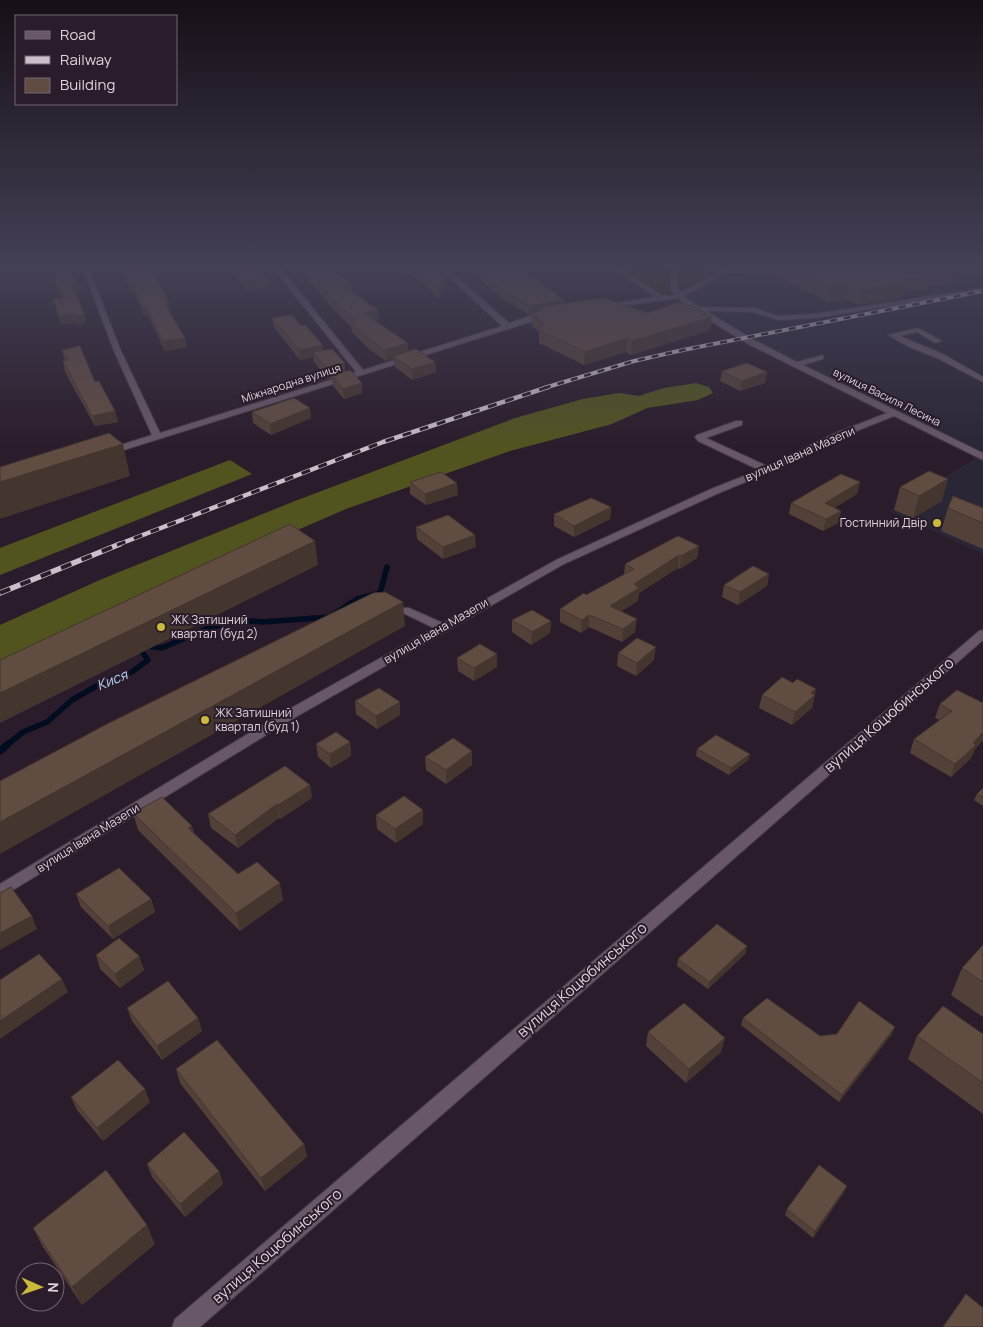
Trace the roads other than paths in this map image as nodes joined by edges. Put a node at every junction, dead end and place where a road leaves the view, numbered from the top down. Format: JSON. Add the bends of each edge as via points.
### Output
{"nodes":[{"id":1,"x":108,"y":326,"type":"edge"},
{"id":2,"x":323,"y":326,"type":"edge"},
{"id":3,"x":507,"y":326,"type":"edge"},
{"id":4,"x":725,"y":326,"type":"edge"},
{"id":5,"x":938,"y":341,"type":"dead end"},
{"id":6,"x":820,"y":357,"type":"dead end"},
{"id":7,"x":796,"y":364,"type":"junction"},
{"id":8,"x":983,"y":372,"type":"edge"},
{"id":9,"x":361,"y":373,"type":"junction"},
{"id":10,"x":972,"y":374,"type":"junction"},
{"id":11,"x":983,"y":380,"type":"edge"},
{"id":12,"x":895,"y":414,"type":"junction"},
{"id":13,"x":739,"y":423,"type":"dead end"},
{"id":14,"x":157,"y":436,"type":"junction"},
{"id":15,"x":980,"y":453,"type":"edge"},
{"id":16,"x":104,"y":454,"type":"edge"},
{"id":17,"x":767,"y":470,"type":"junction"},
{"id":18,"x":376,"y":612,"type":"edge"},
{"id":19,"x":442,"y":627,"type":"junction"},
{"id":20,"x":983,"y":634,"type":"edge"},
{"id":21,"x":0,"y":892,"type":"edge"},
{"id":22,"x":183,"y":1327,"type":"edge"}],
"edges":[{"from":1,"to":14,"type":"street"},
{"from":2,"to":9,"type":"street"},
{"from":3,"to":9,"type":"street","name":"Міжнародна вулиця"},
{"from":4,"to":7,"type":"street","name":"вулиця Василя Лесина"},
{"from":5,"to":10,"type":"street","via":[[918,330],[892,335]]},
{"from":6,"to":7,"type":"street"},
{"from":7,"to":12,"type":"street","name":"вулиця Василя Лесина"},
{"from":8,"to":10,"type":"street"},
{"from":9,"to":14,"type":"street","name":"Міжнародна вулиця"},
{"from":10,"to":11,"type":"street"},
{"from":12,"to":15,"type":"street","name":"вулиця Василя Лесина"},
{"from":12,"to":17,"type":"street","name":"вулиця Івана Мазепи","via":[[841,434]]},
{"from":13,"to":17,"type":"street","via":[[700,437]]},
{"from":14,"to":16,"type":"street","name":"Міжнародна вулиця"},
{"from":17,"to":19,"type":"street","name":"вулиця Івана Мазепи","via":[[560,562]]},
{"from":18,"to":19,"type":"street","via":[[383,609],[405,610]]},
{"from":19,"to":21,"type":"street","name":"вулиця Івана Мазепи","via":[[289,715]]},
{"from":20,"to":22,"type":"street","name":"вулиця Коцюбинського"}]}
